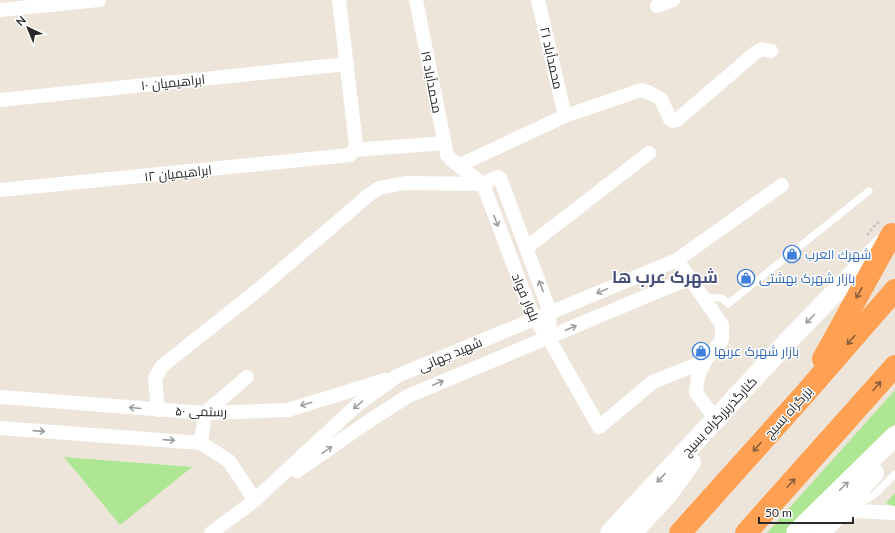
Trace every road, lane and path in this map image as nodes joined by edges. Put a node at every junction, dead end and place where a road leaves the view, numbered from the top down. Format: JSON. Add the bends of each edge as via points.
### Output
{"nodes":[{"id":1,"x":99,"y":0,"type":"edge"},
{"id":2,"x":339,"y":0,"type":"edge"},
{"id":3,"x":416,"y":0,"type":"edge"},
{"id":4,"x":538,"y":0,"type":"edge"},
{"id":5,"x":673,"y":0,"type":"edge"},
{"id":6,"x":657,"y":6,"type":"dead end"},
{"id":7,"x":0,"y":10,"type":"edge"},
{"id":8,"x":771,"y":51,"type":"dead end"},
{"id":9,"x":347,"y":64,"type":"junction"},
{"id":10,"x":0,"y":100,"type":"edge"},
{"id":11,"x":566,"y":116,"type":"junction"},
{"id":12,"x":444,"y":143,"type":"junction"},
{"id":13,"x":354,"y":150,"type":"junction"},
{"id":14,"x":649,"y":153,"type":"dead end"},
{"id":15,"x":454,"y":162,"type":"junction"},
{"id":16,"x":482,"y":184,"type":"junction"},
{"id":17,"x":782,"y":185,"type":"dead end"},
{"id":18,"x":0,"y":190,"type":"edge"},
{"id":19,"x":869,"y":191,"type":"dead end"},
{"id":20,"x":893,"y":232,"type":"edge"},
{"id":21,"x":526,"y":248,"type":"junction"},
{"id":22,"x":677,"y":260,"type":"junction"},
{"id":23,"x":690,"y":278,"type":"junction"},
{"id":24,"x":895,"y":290,"type":"edge"},
{"id":25,"x":703,"y":297,"type":"junction"},
{"id":26,"x":550,"y":312,"type":"junction"},
{"id":27,"x":534,"y":319,"type":"junction"},
{"id":28,"x":548,"y":337,"type":"junction"},
{"id":29,"x":705,"y":361,"type":"junction"},
{"id":30,"x":895,"y":366,"type":"edge"},
{"id":31,"x":397,"y":376,"type":"junction"},
{"id":32,"x":247,"y":377,"type":"dead end"},
{"id":33,"x":0,"y":397,"type":"edge"},
{"id":34,"x":802,"y":397,"type":"junction"},
{"id":35,"x":158,"y":410,"type":"junction"},
{"id":36,"x":205,"y":413,"type":"junction"},
{"id":37,"x":716,"y":418,"type":"junction"},
{"id":38,"x":0,"y":428,"type":"edge"},
{"id":39,"x":895,"y":436,"type":"edge"},
{"id":40,"x":201,"y":443,"type":"junction"},
{"id":41,"x":895,"y":449,"type":"edge"},
{"id":42,"x":895,"y":474,"type":"edge"},
{"id":43,"x":255,"y":500,"type":"junction"},
{"id":44,"x":895,"y":513,"type":"edge"},
{"id":45,"x":835,"y":518,"type":"junction"},
{"id":46,"x":211,"y":533,"type":"edge"},
{"id":47,"x":218,"y":533,"type":"edge"},
{"id":48,"x":610,"y":533,"type":"edge"},
{"id":49,"x":632,"y":533,"type":"edge"},
{"id":50,"x":680,"y":533,"type":"edge"},
{"id":51,"x":746,"y":533,"type":"edge"},
{"id":52,"x":796,"y":533,"type":"edge"},
{"id":53,"x":821,"y":533,"type":"edge"}],
"edges":[{"from":1,"to":7,"type":"street"},
{"from":2,"to":9,"type":"street"},
{"from":3,"to":12,"type":"street","name":"محمدآباد ۱۹"},
{"from":4,"to":11,"type":"street","name":"محمدآباد ۲۱"},
{"from":5,"to":6,"type":"street"},
{"from":8,"to":11,"type":"street","via":[[762,49],[755,53],[677,120],[670,120],[661,99],[640,90]]},
{"from":9,"to":10,"type":"street","name":"ابراهیمیان ۱۰"},
{"from":9,"to":13,"type":"street","via":[[356,145]]},
{"from":11,"to":15,"type":"street","via":[[462,164]]},
{"from":12,"to":13,"type":"street","name":"ابراهیمیان ۱۲"},
{"from":12,"to":15,"type":"street","name":"محمدآباد ۱۹","via":[[446,154]]},
{"from":13,"to":18,"type":"street","name":"ابراهیمیان ۱۲","via":[[350,155]]},
{"from":14,"to":21,"type":"street"},
{"from":15,"to":16,"type":"street"},
{"from":16,"to":21,"type":"street","name":"بلوار فواد","via":[[499,177]]},
{"from":16,"to":27,"type":"street","name":"بلوار فواد","one_way":true},
{"from":16,"to":35,"type":"street","via":[[405,183],[378,188],[258,290],[162,366],[155,378]]},
{"from":17,"to":22,"type":"street","name":"شهید جهانی"},
{"from":19,"to":25,"type":"lane","via":[[728,304],[722,298]]},
{"from":20,"to":34,"type":"highway","one_way":true},
{"from":20,"to":37,"type":"main road","name":"کنارگذربزرگراه بسیج","one_way":true},
{"from":26,"to":21,"type":"street","name":"بلوار فواد","one_way":true},
{"from":22,"to":23,"type":"street"},
{"from":22,"to":26,"type":"street","name":"شهید جهانی","one_way":true},
{"from":23,"to":25,"type":"street"},
{"from":28,"to":23,"type":"street","name":"شهید جهانی","one_way":true},
{"from":24,"to":34,"type":"highway","name":"بزرگراه بسیج","one_way":true},
{"from":25,"to":29,"type":"street","via":[[722,325],[722,340]]},
{"from":26,"to":27,"type":"street","name":"شهید جهانی"},
{"from":26,"to":28,"type":"street","name":"بلوار فواد"},
{"from":27,"to":28,"type":"street","name":"بلوار فواد"},
{"from":27,"to":31,"type":"street","name":"شهید جهانی"},
{"from":28,"to":29,"type":"street","via":[[598,427],[652,382]]},
{"from":43,"to":28,"type":"street","name":"شهید جهانی","one_way":true,"via":[[408,396]]},
{"from":29,"to":37,"type":"street","via":[[698,376],[696,392]]},
{"from":51,"to":30,"type":"highway","one_way":true},
{"from":31,"to":36,"type":"street","name":"رستمی ۵۰","one_way":true,"via":[[288,410]]},
{"from":31,"to":43,"type":"street","name":"شهید جهانی","one_way":true,"via":[[357,405]]},
{"from":32,"to":36,"type":"street"},
{"from":35,"to":33,"type":"street","name":"رستمی ۵۰","one_way":true},
{"from":34,"to":50,"type":"highway","name":"بزرگراه بسیج","one_way":true},
{"from":35,"to":36,"type":"street","name":"رستمی ۵۰"},
{"from":36,"to":40,"type":"street"},
{"from":37,"to":48,"type":"main road","name":"کنارگذربزرگراه بسیج","one_way":true},
{"from":37,"to":49,"type":"main road","via":[[693,459],[667,495]]},
{"from":38,"to":40,"type":"street","one_way":true},
{"from":52,"to":39,"type":"main road","one_way":true},
{"from":40,"to":43,"type":"street","via":[[228,461]]},
{"from":41,"to":45,"type":"main road"},
{"from":42,"to":45,"type":"lane","via":[[874,495]]},
{"from":43,"to":46,"type":"street","name":"شهید جهانی"},
{"from":43,"to":47,"type":"street","name":"شهید جهانی"},
{"from":44,"to":45,"type":"street","via":[[858,510]]},
{"from":45,"to":53,"type":"main road"}]}
